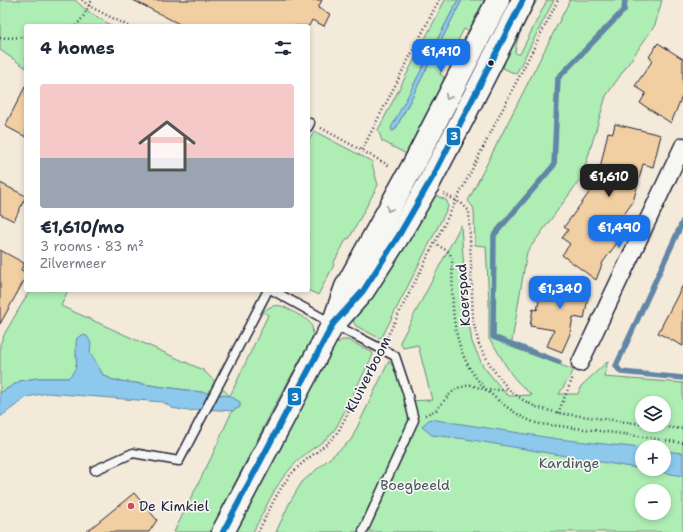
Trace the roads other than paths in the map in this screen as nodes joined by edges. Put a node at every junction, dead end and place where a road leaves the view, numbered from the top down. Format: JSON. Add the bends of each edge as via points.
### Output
{"nodes":[{"id":1,"x":498,"y":0,"type":"edge"},
{"id":2,"x":523,"y":0,"type":"edge"},
{"id":3,"x":683,"y":146,"type":"edge"},
{"id":4,"x":267,"y":292,"type":"edge"},
{"id":5,"x":276,"y":292,"type":"edge"},
{"id":6,"x":333,"y":324,"type":"junction"},
{"id":7,"x":580,"y":363,"type":"road end"},
{"id":8,"x":95,"y":470,"type":"dead end"},
{"id":9,"x":363,"y":531,"type":"edge"},
{"id":10,"x":223,"y":532,"type":"edge"}],
"edges":[{"from":1,"to":6,"type":"main road","one_way":true,"via":[[408,175],[346,287]]},
{"from":2,"to":6,"type":"main road","via":[[462,122],[399,235],[363,291]]},
{"from":3,"to":7,"type":"street"},
{"from":4,"to":8,"type":"lane","via":[[179,461],[133,454]]},
{"from":5,"to":6,"type":"lane"},
{"from":6,"to":9,"type":"lane","via":[[395,356],[414,420]]},
{"from":6,"to":10,"type":"main road"}]}
